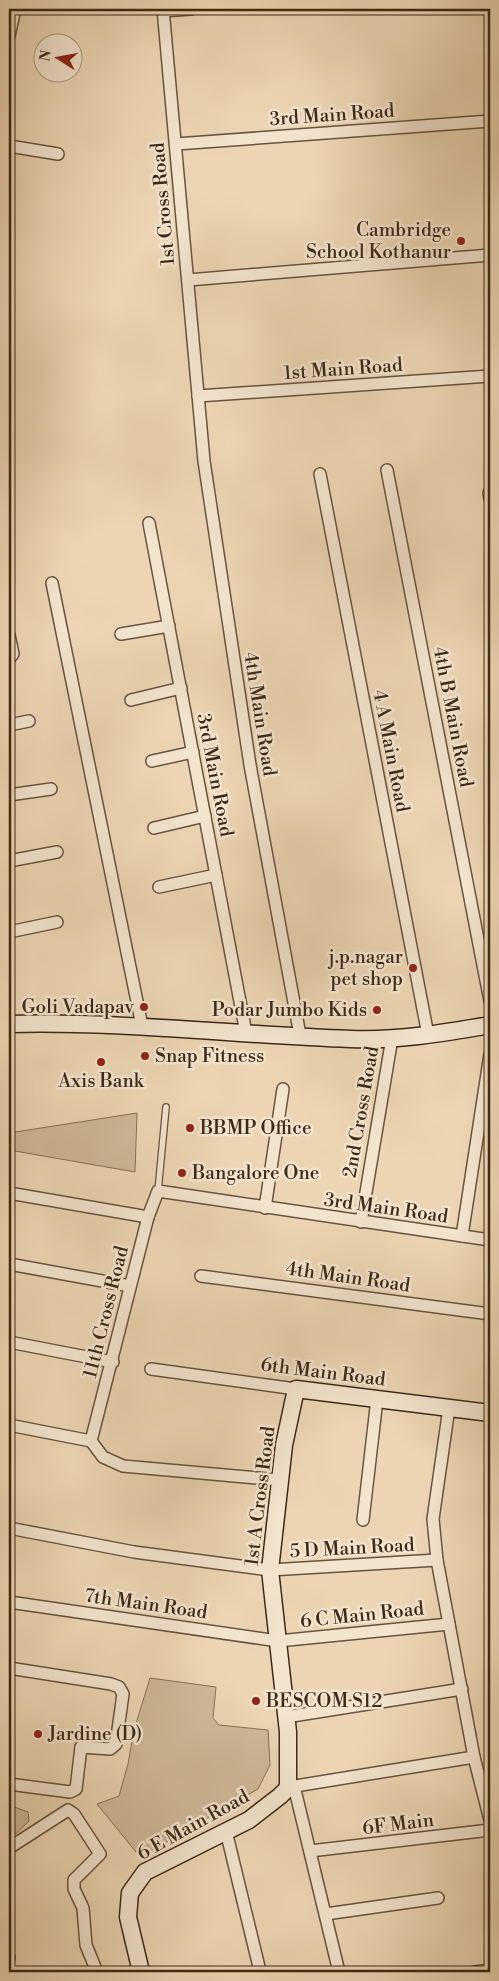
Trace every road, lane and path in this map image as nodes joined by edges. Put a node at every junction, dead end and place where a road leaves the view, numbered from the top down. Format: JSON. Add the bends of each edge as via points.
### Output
{"nodes":[{"id":1,"x":15,"y":9,"type":"edge"},
{"id":2,"x":191,"y":9,"type":"edge"},
{"id":3,"x":163,"y":10,"type":"edge"},
{"id":4,"x":9,"y":36,"type":"edge"},
{"id":5,"x":490,"y":121,"type":"edge"},
{"id":6,"x":176,"y":144,"type":"junction"},
{"id":7,"x":9,"y":146,"type":"edge"},
{"id":8,"x":58,"y":154,"type":"dead end"},
{"id":9,"x":490,"y":255,"type":"edge"},
{"id":10,"x":188,"y":280,"type":"junction"},
{"id":11,"x":490,"y":376,"type":"edge"},
{"id":12,"x":198,"y":396,"type":"junction"},
{"id":13,"x":387,"y":470,"type":"dead end"},
{"id":14,"x":320,"y":474,"type":"dead end"},
{"id":15,"x":149,"y":524,"type":"dead end"},
{"id":16,"x":52,"y":583,"type":"dead end"},
{"id":17,"x":169,"y":626,"type":"junction"},
{"id":18,"x":121,"y":634,"type":"dead end"},
{"id":19,"x":9,"y":636,"type":"edge"},
{"id":20,"x":9,"y":659,"type":"edge"},
{"id":21,"x":181,"y":688,"type":"junction"},
{"id":22,"x":131,"y":700,"type":"dead end"},
{"id":23,"x":29,"y":721,"type":"dead end"},
{"id":24,"x":9,"y":725,"type":"edge"},
{"id":25,"x":193,"y":752,"type":"junction"},
{"id":26,"x":152,"y":761,"type":"dead end"},
{"id":27,"x":51,"y":789,"type":"dead end"},
{"id":28,"x":9,"y":795,"type":"edge"},
{"id":29,"x":205,"y":816,"type":"junction"},
{"id":30,"x":154,"y":828,"type":"dead end"},
{"id":31,"x":57,"y":852,"type":"dead end"},
{"id":32,"x":9,"y":860,"type":"edge"},
{"id":33,"x":216,"y":874,"type":"junction"},
{"id":34,"x":159,"y":887,"type":"dead end"},
{"id":35,"x":57,"y":922,"type":"dead end"},
{"id":36,"x":9,"y":932,"type":"edge"},
{"id":37,"x":490,"y":1001,"type":"edge"},
{"id":38,"x":9,"y":1024,"type":"edge"},
{"id":39,"x":490,"y":1025,"type":"edge"},
{"id":40,"x":142,"y":1026,"type":"junction"},
{"id":41,"x":246,"y":1033,"type":"junction"},
{"id":42,"x":300,"y":1035,"type":"junction"},
{"id":43,"x":428,"y":1035,"type":"junction"},
{"id":44,"x":392,"y":1038,"type":"junction"},
{"id":45,"x":490,"y":1054,"type":"edge"},
{"id":46,"x":283,"y":1089,"type":"dead end"},
{"id":47,"x":166,"y":1107,"type":"dead end"},
{"id":48,"x":158,"y":1191,"type":"junction"},
{"id":49,"x":9,"y":1193,"type":"edge"},
{"id":50,"x":265,"y":1208,"type":"junction"},
{"id":51,"x":148,"y":1217,"type":"junction"},
{"id":52,"x":361,"y":1222,"type":"junction"},
{"id":53,"x":462,"y":1236,"type":"junction"},
{"id":54,"x":490,"y":1240,"type":"edge"},
{"id":55,"x":9,"y":1264,"type":"edge"},
{"id":56,"x":201,"y":1276,"type":"dead end"},
{"id":57,"x":130,"y":1286,"type":"junction"},
{"id":58,"x":490,"y":1314,"type":"edge"},
{"id":59,"x":9,"y":1342,"type":"edge"},
{"id":60,"x":113,"y":1362,"type":"junction"},
{"id":61,"x":151,"y":1369,"type":"dead end"},
{"id":62,"x":296,"y":1389,"type":"junction"},
{"id":63,"x":377,"y":1399,"type":"junction"},
{"id":64,"x":449,"y":1408,"type":"junction"},
{"id":65,"x":490,"y":1413,"type":"edge"},
{"id":66,"x":9,"y":1425,"type":"edge"},
{"id":67,"x":91,"y":1441,"type":"junction"},
{"id":68,"x":280,"y":1480,"type":"junction"},
{"id":69,"x":363,"y":1520,"type":"dead end"},
{"id":70,"x":9,"y":1528,"type":"edge"},
{"id":71,"x":437,"y":1560,"type":"junction"},
{"id":72,"x":270,"y":1570,"type":"junction"},
{"id":73,"x":9,"y":1602,"type":"edge"},
{"id":74,"x":449,"y":1624,"type":"junction"},
{"id":75,"x":278,"y":1641,"type":"junction"},
{"id":76,"x":9,"y":1668,"type":"edge"},
{"id":77,"x":462,"y":1689,"type":"junction"},
{"id":78,"x":286,"y":1718,"type":"junction"},
{"id":79,"x":474,"y":1757,"type":"junction"},
{"id":80,"x":9,"y":1784,"type":"edge"},
{"id":81,"x":291,"y":1787,"type":"junction"},
{"id":82,"x":490,"y":1820,"type":"edge"},
{"id":83,"x":490,"y":1830,"type":"edge"},
{"id":84,"x":226,"y":1831,"type":"junction"},
{"id":85,"x":9,"y":1848,"type":"edge"},
{"id":86,"x":310,"y":1851,"type":"junction"},
{"id":87,"x":438,"y":1898,"type":"dead end"},
{"id":88,"x":326,"y":1914,"type":"junction"},
{"id":89,"x":259,"y":1967,"type":"dead end"},
{"id":90,"x":490,"y":1970,"type":"edge"},
{"id":91,"x":97,"y":1972,"type":"edge"},
{"id":92,"x":141,"y":1972,"type":"edge"},
{"id":93,"x":339,"y":1972,"type":"edge"},
{"id":94,"x":475,"y":1972,"type":"edge"}],
"edges":[{"from":1,"to":4,"type":"street"},
{"from":2,"to":3,"type":"street"},
{"from":3,"to":6,"type":"street","name":"1st Cross Road"},
{"from":5,"to":6,"type":"street","name":"3rd Main Road"},
{"from":6,"to":10,"type":"street","name":"1st Cross Road"},
{"from":7,"to":8,"type":"street"},
{"from":9,"to":10,"type":"street"},
{"from":10,"to":12,"type":"street","name":"1st Cross Road"},
{"from":11,"to":12,"type":"street","name":"1st Main Road"},
{"from":12,"to":42,"type":"street","name":"4th Main Road","via":[[204,460],[250,765]]},
{"from":13,"to":37,"type":"street","name":"4th B Main Road"},
{"from":14,"to":43,"type":"street","name":"4 A Main Road"},
{"from":15,"to":17,"type":"street","name":"3rd Main Road"},
{"from":16,"to":40,"type":"street"},
{"from":17,"to":18,"type":"street"},
{"from":17,"to":21,"type":"street","name":"3rd Main Road"},
{"from":19,"to":20,"type":"street","via":[[13,654]]},
{"from":21,"to":22,"type":"street"},
{"from":21,"to":25,"type":"street","name":"3rd Main Road"},
{"from":23,"to":24,"type":"street"},
{"from":25,"to":26,"type":"street"},
{"from":25,"to":29,"type":"street","name":"3rd Main Road"},
{"from":27,"to":28,"type":"street"},
{"from":29,"to":30,"type":"street"},
{"from":29,"to":33,"type":"street","name":"3rd Main Road"},
{"from":31,"to":32,"type":"street"},
{"from":33,"to":34,"type":"street"},
{"from":33,"to":41,"type":"street","name":"3rd Main Road"},
{"from":35,"to":36,"type":"street"},
{"from":38,"to":40,"type":"street"},
{"from":39,"to":43,"type":"street"},
{"from":40,"to":41,"type":"street"},
{"from":41,"to":42,"type":"street"},
{"from":42,"to":44,"type":"street"},
{"from":43,"to":44,"type":"street"},
{"from":44,"to":52,"type":"street","name":"2nd Cross Road"},
{"from":45,"to":53,"type":"street"},
{"from":46,"to":50,"type":"street"},
{"from":47,"to":48,"type":"lane"},
{"from":48,"to":50,"type":"street","name":"3rd Main Road"},
{"from":48,"to":51,"type":"street","name":"11th Cross Road"},
{"from":49,"to":51,"type":"street"},
{"from":50,"to":52,"type":"street","name":"3rd Main Road"},
{"from":51,"to":57,"type":"street","name":"11th Cross Road"},
{"from":52,"to":53,"type":"street","name":"3rd Main Road"},
{"from":53,"to":54,"type":"street","name":"3rd Main Road"},
{"from":55,"to":57,"type":"street"},
{"from":56,"to":58,"type":"street","name":"4th Main Road"},
{"from":57,"to":60,"type":"street","name":"11th Cross Road"},
{"from":59,"to":60,"type":"street"},
{"from":60,"to":67,"type":"street","name":"11th Cross Road"},
{"from":61,"to":62,"type":"street","name":"6th Main Road"},
{"from":62,"to":63,"type":"street","name":"6th Main Road"},
{"from":62,"to":68,"type":"street","name":"1st A Cross Road"},
{"from":63,"to":64,"type":"street","name":"6th Main Road"},
{"from":63,"to":69,"type":"street"},
{"from":64,"to":65,"type":"street","name":"6th Main Road"},
{"from":64,"to":71,"type":"street","via":[[433,1519]]},
{"from":66,"to":67,"type":"street"},
{"from":67,"to":68,"type":"street","via":[[103,1457],[123,1466]]},
{"from":68,"to":72,"type":"street","name":"1st A Cross Road"},
{"from":70,"to":72,"type":"street","via":[[134,1552]]},
{"from":71,"to":72,"type":"street","name":"5 D Main Road"},
{"from":71,"to":74,"type":"street"},
{"from":72,"to":75,"type":"street","name":"1st A Cross Road"},
{"from":73,"to":75,"type":"street","name":"7th Main Road"},
{"from":74,"to":75,"type":"street","name":"6 C Main Road"},
{"from":74,"to":77,"type":"street"},
{"from":75,"to":78,"type":"street","name":"1st A Cross Road"},
{"from":76,"to":80,"type":"street","via":[[111,1684],[119,1687],[123,1694],[116,1744],[110,1749],[81,1747],[76,1789],[70,1792]]},
{"from":77,"to":78,"type":"street"},
{"from":77,"to":79,"type":"street"},
{"from":78,"to":81,"type":"street","name":"1st A Cross Road"},
{"from":79,"to":81,"type":"street"},
{"from":79,"to":82,"type":"street"},
{"from":81,"to":84,"type":"street","name":"6 E Main Road","via":[[248,1820]]},
{"from":81,"to":86,"type":"street","name":"1st A Cross Road"},
{"from":83,"to":86,"type":"street","name":"6F Main"},
{"from":84,"to":89,"type":"street"},
{"from":84,"to":92,"type":"street","name":"6 E Main Road","via":[[145,1872],[130,1893],[128,1917]]},
{"from":85,"to":91,"type":"street","via":[[68,1810],[74,1814],[100,1854],[74,1880],[74,1889],[83,1908],[86,1945]]},
{"from":86,"to":88,"type":"street","name":"1st A Cross Road"},
{"from":87,"to":88,"type":"street"},
{"from":88,"to":93,"type":"street","name":"1st A Cross Road"},
{"from":90,"to":94,"type":"street"}]}
